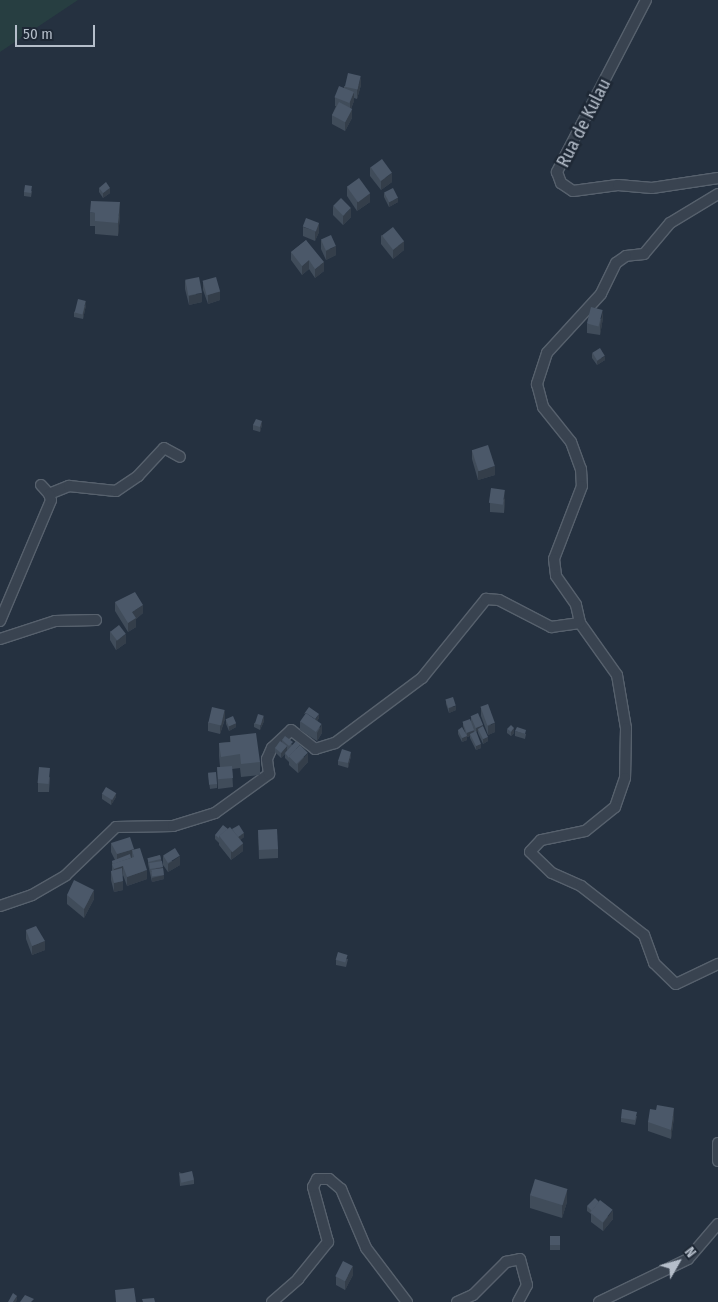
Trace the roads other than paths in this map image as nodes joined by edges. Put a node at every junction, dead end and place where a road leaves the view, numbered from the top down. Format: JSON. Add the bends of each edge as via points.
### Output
{"nodes":[{"id":1,"x":646,"y":0,"type":"edge"},
{"id":2,"x":718,"y":178,"type":"edge"},
{"id":3,"x":718,"y":194,"type":"edge"},
{"id":4,"x":180,"y":457,"type":"dead end"},
{"id":5,"x":41,"y":484,"type":"dead end"},
{"id":6,"x":49,"y":494,"type":"junction"},
{"id":7,"x":96,"y":620,"type":"dead end"},
{"id":8,"x":0,"y":621,"type":"edge"},
{"id":9,"x":580,"y":623,"type":"junction"},
{"id":10,"x":0,"y":639,"type":"edge"},
{"id":11,"x":0,"y":906,"type":"edge"},
{"id":12,"x":718,"y":964,"type":"edge"},
{"id":13,"x":718,"y":1143,"type":"edge"},
{"id":14,"x":718,"y":1161,"type":"edge"},
{"id":15,"x":718,"y":1224,"type":"edge"},
{"id":16,"x":272,"y":1302,"type":"edge"},
{"id":17,"x":407,"y":1302,"type":"edge"},
{"id":18,"x":457,"y":1302,"type":"edge"},
{"id":19,"x":518,"y":1302,"type":"edge"},
{"id":20,"x":599,"y":1302,"type":"edge"}],
"edges":[{"from":1,"to":2,"type":"street","name":"Rua de Kulau","via":[[557,172],[562,183],[573,190],[618,185],[652,188]]},
{"from":3,"to":9,"type":"street","via":[[670,223],[644,254],[626,256],[616,263],[601,294],[547,353],[537,384],[543,407],[571,442],[582,469],[582,486],[554,559],[556,576],[576,606]]},
{"from":4,"to":6,"type":"street","via":[[164,448],[116,491],[69,486]]},
{"from":5,"to":6,"type":"street"},
{"from":6,"to":8,"type":"street","via":[[51,500]]},
{"from":7,"to":10,"type":"street","via":[[56,621]]},
{"from":9,"to":11,"type":"street","via":[[552,627],[499,600],[486,599],[422,678],[335,743],[315,749],[291,730],[272,748],[267,759],[269,774],[215,813],[173,826],[116,826],[66,875],[32,895]]},
{"from":9,"to":12,"type":"street","via":[[617,676],[623,702],[625,778],[621,799],[597,824],[541,840],[530,852],[644,935],[654,963],[676,984]]},
{"from":13,"to":14,"type":"street"},
{"from":15,"to":20,"type":"street","via":[[688,1259]]},
{"from":16,"to":17,"type":"street","via":[[298,1279],[328,1242],[313,1187],[317,1179],[329,1179],[341,1188],[366,1248]]},
{"from":18,"to":19,"type":"street","via":[[473,1295],[506,1262],[520,1259],[527,1285]]}]}
